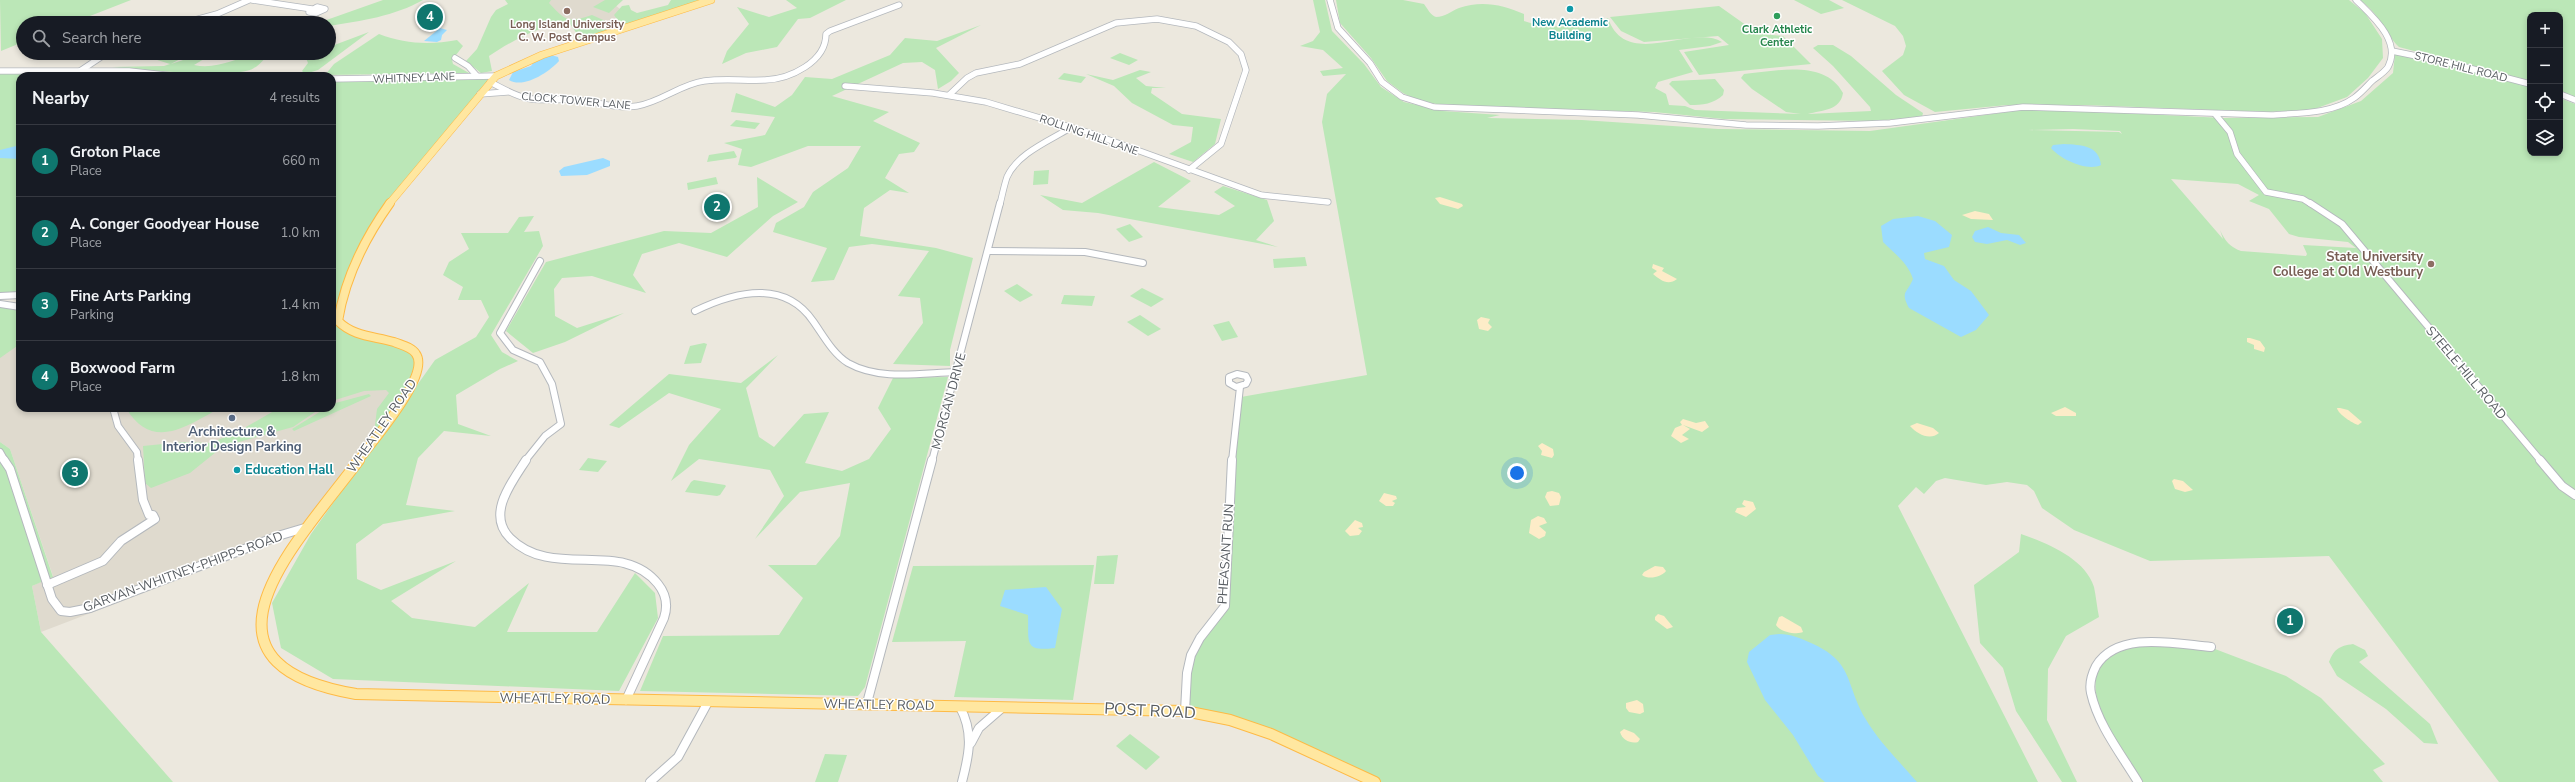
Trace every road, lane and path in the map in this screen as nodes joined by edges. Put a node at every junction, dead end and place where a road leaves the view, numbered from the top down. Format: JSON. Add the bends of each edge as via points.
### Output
{"nodes":[{"id":1,"x":250,"y":0,"type":"edge"},
{"id":2,"x":295,"y":0,"type":"edge"},
{"id":3,"x":711,"y":0,"type":"edge"},
{"id":4,"x":1330,"y":0,"type":"edge"},
{"id":5,"x":2356,"y":0,"type":"edge"},
{"id":6,"x":287,"y":4,"type":"junction"},
{"id":7,"x":899,"y":5,"type":"dead end"},
{"id":8,"x":312,"y":9,"type":"dead end"},
{"id":9,"x":210,"y":16,"type":"edge"},
{"id":10,"x":2392,"y":51,"type":"junction"},
{"id":11,"x":455,"y":58,"type":"dead end"},
{"id":12,"x":97,"y":60,"type":"edge"},
{"id":13,"x":0,"y":71,"type":"edge"},
{"id":14,"x":80,"y":71,"type":"junction"},
{"id":15,"x":138,"y":72,"type":"edge"},
{"id":16,"x":477,"y":76,"type":"junction"},
{"id":17,"x":336,"y":79,"type":"edge"},
{"id":18,"x":493,"y":79,"type":"junction"},
{"id":19,"x":2527,"y":83,"type":"edge"},
{"id":20,"x":845,"y":86,"type":"dead end"},
{"id":21,"x":508,"y":92,"type":"junction"},
{"id":22,"x":480,"y":94,"type":"junction"},
{"id":23,"x":949,"y":95,"type":"junction"},
{"id":24,"x":2563,"y":95,"type":"edge"},
{"id":25,"x":2575,"y":100,"type":"edge"},
{"id":26,"x":2215,"y":114,"type":"junction"},
{"id":27,"x":1070,"y":128,"type":"junction"},
{"id":28,"x":1189,"y":170,"type":"junction"},
{"id":29,"x":1328,"y":202,"type":"dead end"},
{"id":30,"x":989,"y":251,"type":"junction"},
{"id":31,"x":540,"y":261,"type":"dead end"},
{"id":32,"x":1143,"y":263,"type":"dead end"},
{"id":33,"x":16,"y":295,"type":"edge"},
{"id":34,"x":0,"y":296,"type":"edge"},
{"id":35,"x":0,"y":304,"type":"edge"},
{"id":36,"x":16,"y":306,"type":"edge"},
{"id":37,"x":695,"y":311,"type":"dead end"},
{"id":38,"x":956,"y":372,"type":"junction"},
{"id":39,"x":1240,"y":387,"type":"dead end"},
{"id":40,"x":114,"y":412,"type":"edge"},
{"id":41,"x":0,"y":452,"type":"edge"},
{"id":42,"x":2575,"y":495,"type":"edge"},
{"id":43,"x":308,"y":527,"type":"junction"},
{"id":44,"x":47,"y":585,"type":"junction"},
{"id":45,"x":2211,"y":647,"type":"dead end"},
{"id":46,"x":626,"y":700,"type":"junction"},
{"id":47,"x":708,"y":702,"type":"junction"},
{"id":48,"x":867,"y":703,"type":"junction"},
{"id":49,"x":960,"y":707,"type":"junction"},
{"id":50,"x":1003,"y":707,"type":"junction"},
{"id":51,"x":1185,"y":711,"type":"junction"},
{"id":52,"x":971,"y":743,"type":"junction"},
{"id":53,"x":650,"y":782,"type":"edge"},
{"id":54,"x":962,"y":782,"type":"edge"},
{"id":55,"x":1375,"y":782,"type":"edge"},
{"id":56,"x":2138,"y":782,"type":"edge"}],
"edges":[{"from":1,"to":6,"type":"street"},
{"from":1,"to":9,"type":"street"},
{"from":2,"to":6,"type":"street"},
{"from":3,"to":18,"type":"main road","name":"WHEATLEY ROAD","via":[[542,55]]},
{"from":4,"to":26,"type":"street","via":[[1335,25],[1368,60],[1385,85],[1407,99],[1444,108],[1638,115],[1746,125],[1818,126],[1890,123],[2023,107]]},
{"from":5,"to":10,"type":"street","via":[[2379,22]]},
{"from":6,"to":8,"type":"street"},
{"from":7,"to":21,"type":"street","name":"CLOCK TOWER LANE","via":[[830,31],[826,34],[826,45],[819,57],[800,70],[776,78],[706,79],[686,85],[661,99],[627,107],[576,100],[528,99]]},
{"from":10,"to":19,"type":"street","name":"STORE HILL ROAD"},
{"from":10,"to":26,"type":"street","via":[[2388,67],[2382,74],[2354,98],[2340,105],[2288,115]]},
{"from":11,"to":16,"type":"street","via":[[468,66]]},
{"from":12,"to":14,"type":"street"},
{"from":13,"to":14,"type":"street"},
{"from":14,"to":15,"type":"street"},
{"from":16,"to":17,"type":"street","name":"WHITNEY LANE"},
{"from":16,"to":18,"type":"street","name":"WHITNEY LANE"},
{"from":18,"to":21,"type":"street","name":"CLOCK TOWER LANE"},
{"from":18,"to":22,"type":"main road","name":"WHEATLEY ROAD"},
{"from":20,"to":23,"type":"street","name":"ROLLING HILL LANE"},
{"from":21,"to":22,"type":"street","name":"CLOCK TOWER LANE"},
{"from":22,"to":43,"type":"main road","name":"WHEATLEY ROAD","via":[[385,208],[364,241],[340,308],[338,321],[346,330],[355,334],[406,346],[416,354],[420,370],[394,412]]},
{"from":23,"to":27,"type":"street","name":"ROLLING HILL LANE","via":[[1010,108]]},
{"from":23,"to":28,"type":"street","via":[[966,78],[976,73],[1020,64],[1116,22],[1157,19],[1196,26],[1216,34],[1233,46],[1241,54],[1246,70],[1221,144]]},
{"from":24,"to":25,"type":"street"},
{"from":26,"to":42,"type":"street","name":"STEELE HILL ROAD","via":[[2230,132],[2237,154],[2266,192],[2298,197],[2328,213],[2342,224],[2562,486]]},
{"from":27,"to":28,"type":"street","name":"ROLLING HILL LANE"},
{"from":27,"to":30,"type":"street","name":"MORGAN DRIVE","via":[[1022,160],[1010,172]]},
{"from":28,"to":29,"type":"street","name":"ROLLING HILL LANE","via":[[1261,195]]},
{"from":30,"to":32,"type":"street","via":[[1085,252]]},
{"from":30,"to":38,"type":"street","name":"MORGAN DRIVE"},
{"from":31,"to":46,"type":"street","via":[[500,333],[513,350],[540,362],[552,384],[561,424],[541,438],[504,499],[500,518],[508,536],[530,555],[554,560],[622,562],[642,568],[657,580],[665,594],[665,617]]},
{"from":33,"to":34,"type":"street"},
{"from":35,"to":36,"type":"street"},
{"from":37,"to":38,"type":"street","via":[[711,303],[739,295],[777,296],[795,302],[805,310],[838,354],[854,366],[879,372]]},
{"from":38,"to":48,"type":"street","name":"MORGAN DRIVE"},
{"from":39,"to":51,"type":"street","name":"PHEASANT RUN","via":[[1231,470],[1225,606],[1221,616],[1201,636],[1191,651],[1187,670]]},
{"from":40,"to":44,"type":"street","via":[[118,426],[137,452],[143,500],[148,515],[153,515],[155,519],[121,541],[104,561]]},
{"from":41,"to":44,"type":"street","name":"GARVAN-WHITNEY-PHIPPS ROAD","via":[[10,469]]},
{"from":43,"to":44,"type":"street","name":"GARVAN-WHITNEY-PHIPPS ROAD","via":[[82,610],[70,612],[58,609]]},
{"from":43,"to":46,"type":"main road","name":"WHEATLEY ROAD","via":[[270,584],[263,602],[266,645],[273,658],[293,677],[330,691],[356,694]]},
{"from":45,"to":56,"type":"street","via":[[2134,643],[2111,651],[2096,665],[2091,679],[2092,697]]},
{"from":46,"to":47,"type":"main road","name":"WHEATLEY ROAD"},
{"from":47,"to":48,"type":"main road","name":"WHEATLEY ROAD"},
{"from":47,"to":53,"type":"street","via":[[678,757]]},
{"from":48,"to":49,"type":"main road","name":"WHEATLEY ROAD"},
{"from":49,"to":50,"type":"main road","name":"POST ROAD"},
{"from":49,"to":52,"type":"street","via":[[970,725]]},
{"from":50,"to":51,"type":"main road","name":"POST ROAD"},
{"from":50,"to":52,"type":"street","via":[[979,728]]},
{"from":51,"to":55,"type":"main road","name":"POST ROAD","via":[[1230,720],[1271,734]]},
{"from":52,"to":54,"type":"street"}]}
